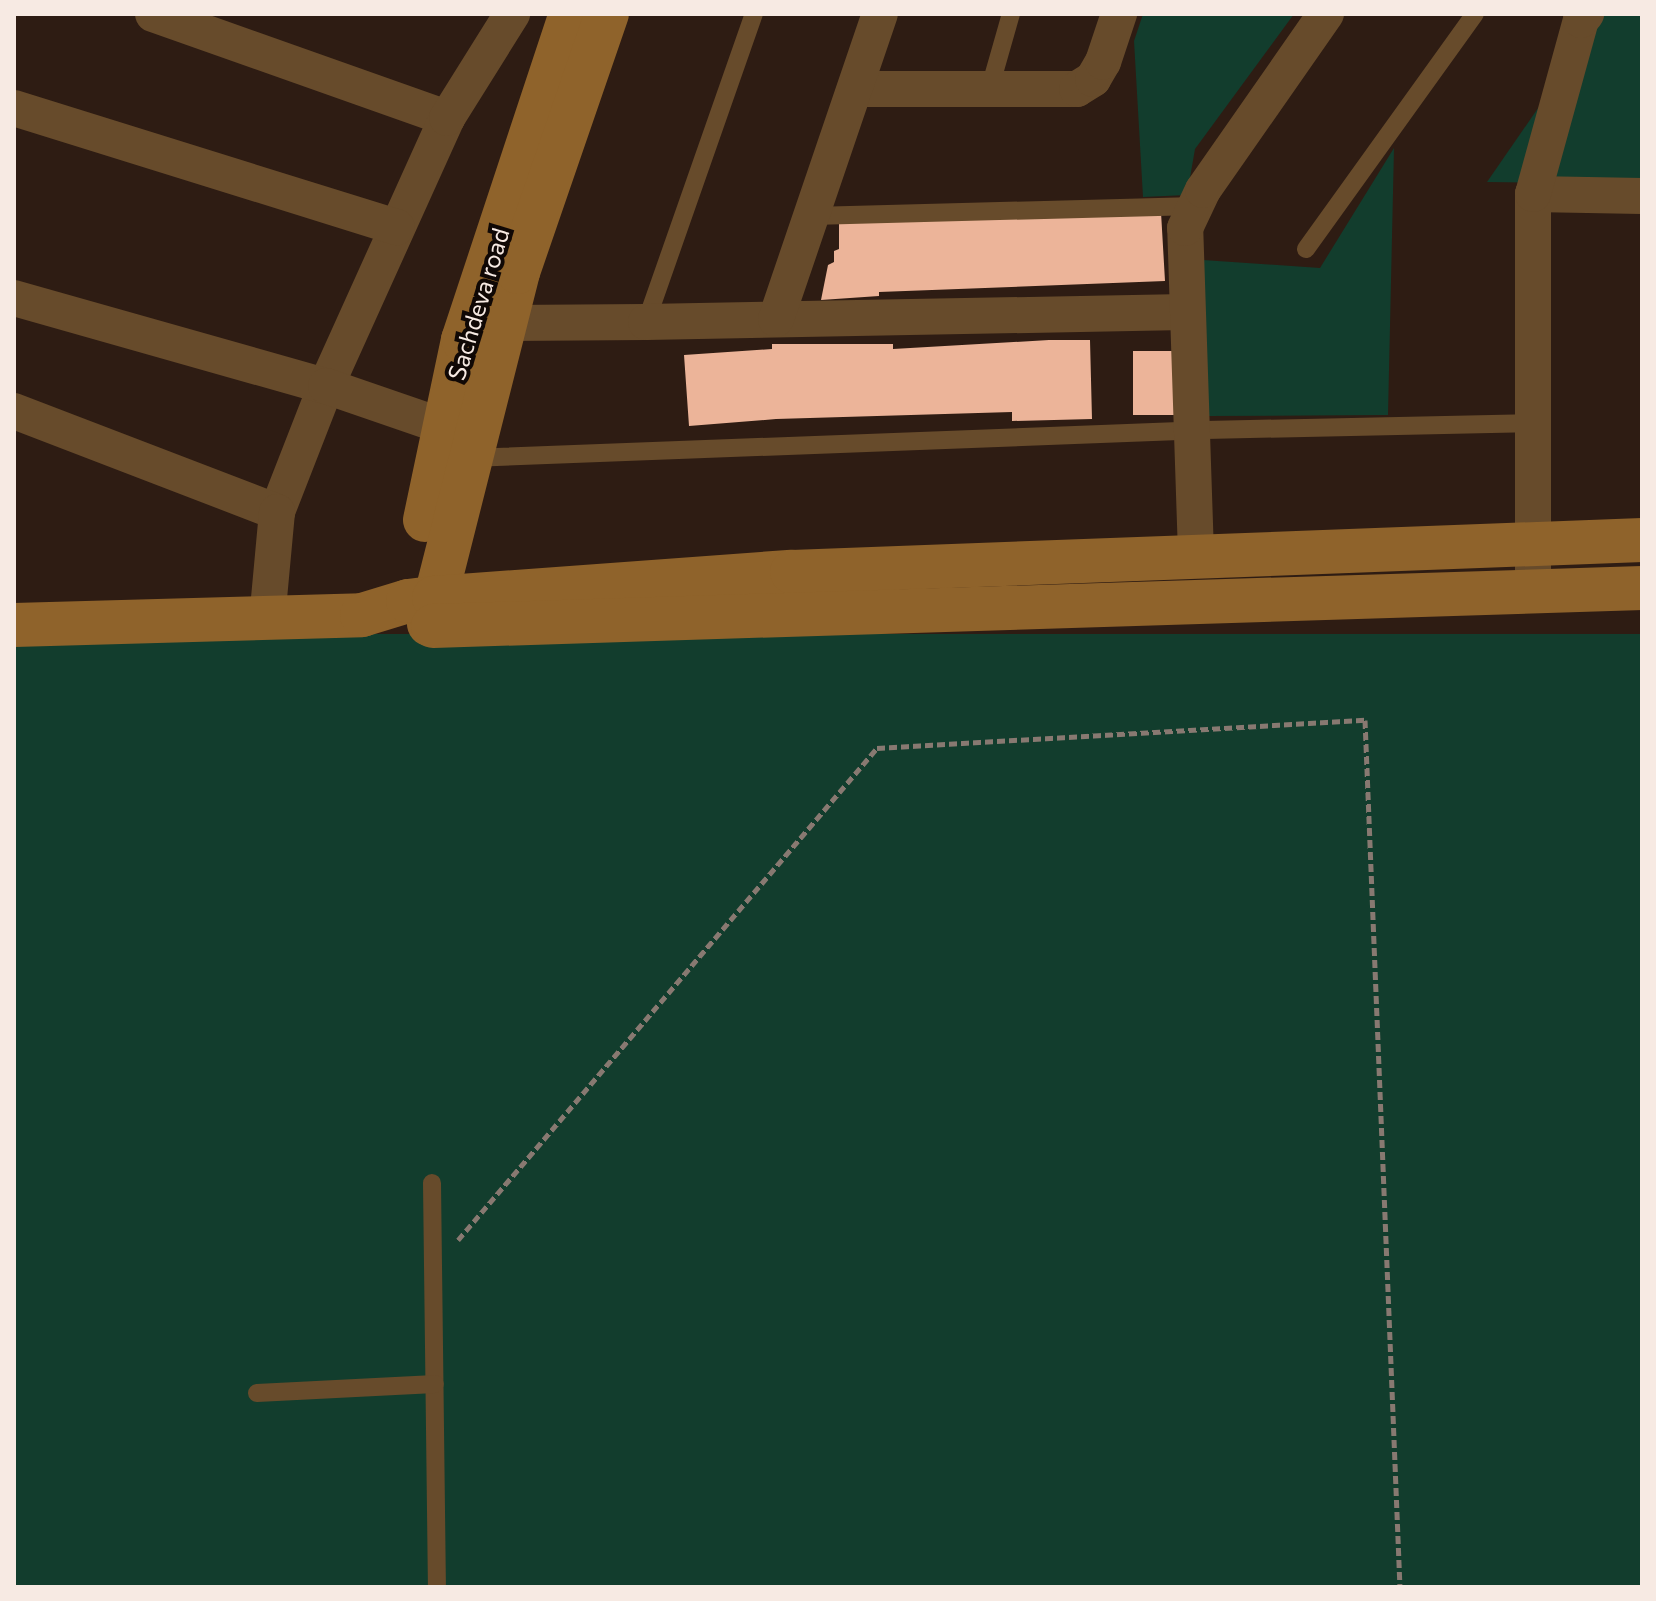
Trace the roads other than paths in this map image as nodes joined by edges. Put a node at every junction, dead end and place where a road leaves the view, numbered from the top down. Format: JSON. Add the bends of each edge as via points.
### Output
{"nodes":[{"id":1,"x":153,"y":14,"type":"edge"},
{"id":2,"x":512,"y":14,"type":"edge"},
{"id":3,"x":571,"y":14,"type":"edge"},
{"id":4,"x":607,"y":14,"type":"edge"},
{"id":5,"x":754,"y":14,"type":"edge"},
{"id":6,"x":880,"y":14,"type":"edge"},
{"id":7,"x":1011,"y":14,"type":"edge"},
{"id":8,"x":1119,"y":14,"type":"edge"},
{"id":9,"x":1326,"y":14,"type":"edge"},
{"id":10,"x":1475,"y":14,"type":"edge"},
{"id":11,"x":1580,"y":16,"type":"edge"},
{"id":12,"x":857,"y":89,"type":"junction"},
{"id":13,"x":989,"y":91,"type":"junction"},
{"id":14,"x":14,"y":108,"type":"edge"},
{"id":15,"x":447,"y":118,"type":"junction"},
{"id":16,"x":1533,"y":194,"type":"junction"},
{"id":17,"x":1642,"y":196,"type":"edge"},
{"id":18,"x":1196,"y":206,"type":"junction"},
{"id":19,"x":812,"y":216,"type":"junction"},
{"id":20,"x":397,"y":227,"type":"junction"},
{"id":21,"x":1306,"y":249,"type":"dead end"},
{"id":22,"x":14,"y":298,"type":"edge"},
{"id":23,"x":1185,"y":312,"type":"junction"},
{"id":24,"x":776,"y":319,"type":"junction"},
{"id":25,"x":488,"y":320,"type":"junction"},
{"id":26,"x":646,"y":322,"type":"junction"},
{"id":27,"x":326,"y":386,"type":"junction"},
{"id":28,"x":14,"y":411,"type":"edge"},
{"id":29,"x":1530,"y":423,"type":"junction"},
{"id":30,"x":1190,"y":431,"type":"junction"},
{"id":31,"x":457,"y":442,"type":"junction"},
{"id":32,"x":277,"y":512,"type":"junction"},
{"id":33,"x":1642,"y":540,"type":"edge"},
{"id":34,"x":1532,"y":543,"type":"junction"},
{"id":35,"x":1196,"y":554,"type":"junction"},
{"id":36,"x":1642,"y":588,"type":"edge"},
{"id":37,"x":1533,"y":592,"type":"junction"},
{"id":38,"x":419,"y":612,"type":"junction"},
{"id":39,"x":267,"y":620,"type":"junction"},
{"id":40,"x":14,"y":625,"type":"edge"},
{"id":41,"x":432,"y":1183,"type":"dead end"},
{"id":42,"x":435,"y":1384,"type":"junction"},
{"id":43,"x":257,"y":1393,"type":"dead end"},
{"id":44,"x":437,"y":1587,"type":"edge"}],
"edges":[{"from":1,"to":15,"type":"street"},
{"from":2,"to":15,"type":"street"},
{"from":3,"to":25,"type":"street","name":"Sachdeva road"},
{"from":4,"to":25,"type":"street","name":"Sachdeva road","via":[[518,272]]},
{"from":5,"to":26,"type":"lane"},
{"from":6,"to":12,"type":"street"},
{"from":7,"to":13,"type":"lane"},
{"from":8,"to":13,"type":"street","via":[[1103,62],[1093,79],[1077,89]]},
{"from":9,"to":18,"type":"street"},
{"from":10,"to":21,"type":"lane"},
{"from":11,"to":16,"type":"street"},
{"from":12,"to":13,"type":"street"},
{"from":12,"to":19,"type":"street"},
{"from":14,"to":20,"type":"street"},
{"from":15,"to":20,"type":"street"},
{"from":16,"to":17,"type":"street"},
{"from":16,"to":29,"type":"street"},
{"from":18,"to":19,"type":"lane"},
{"from":18,"to":23,"type":"street","via":[[1185,228]]},
{"from":19,"to":24,"type":"street"},
{"from":20,"to":27,"type":"street"},
{"from":22,"to":27,"type":"street"},
{"from":23,"to":24,"type":"street"},
{"from":23,"to":30,"type":"street"},
{"from":24,"to":26,"type":"street"},
{"from":25,"to":26,"type":"street"},
{"from":25,"to":31,"type":"street","name":"Sachdeva road"},
{"from":27,"to":31,"type":"street"},
{"from":27,"to":32,"type":"street"},
{"from":28,"to":32,"type":"street"},
{"from":29,"to":30,"type":"lane"},
{"from":29,"to":34,"type":"street"},
{"from":30,"to":31,"type":"lane"},
{"from":30,"to":35,"type":"street"},
{"from":31,"to":38,"type":"street","name":"Sachdeva road"},
{"from":32,"to":39,"type":"street"},
{"from":33,"to":34,"type":"street"},
{"from":34,"to":35,"type":"street"},
{"from":34,"to":37,"type":"street"},
{"from":35,"to":38,"type":"street","via":[[792,572]]},
{"from":36,"to":37,"type":"street"},
{"from":37,"to":38,"type":"street"},
{"from":38,"to":39,"type":"street"},
{"from":39,"to":40,"type":"street"},
{"from":41,"to":42,"type":"lane"},
{"from":42,"to":43,"type":"lane"},
{"from":42,"to":44,"type":"lane"}]}
